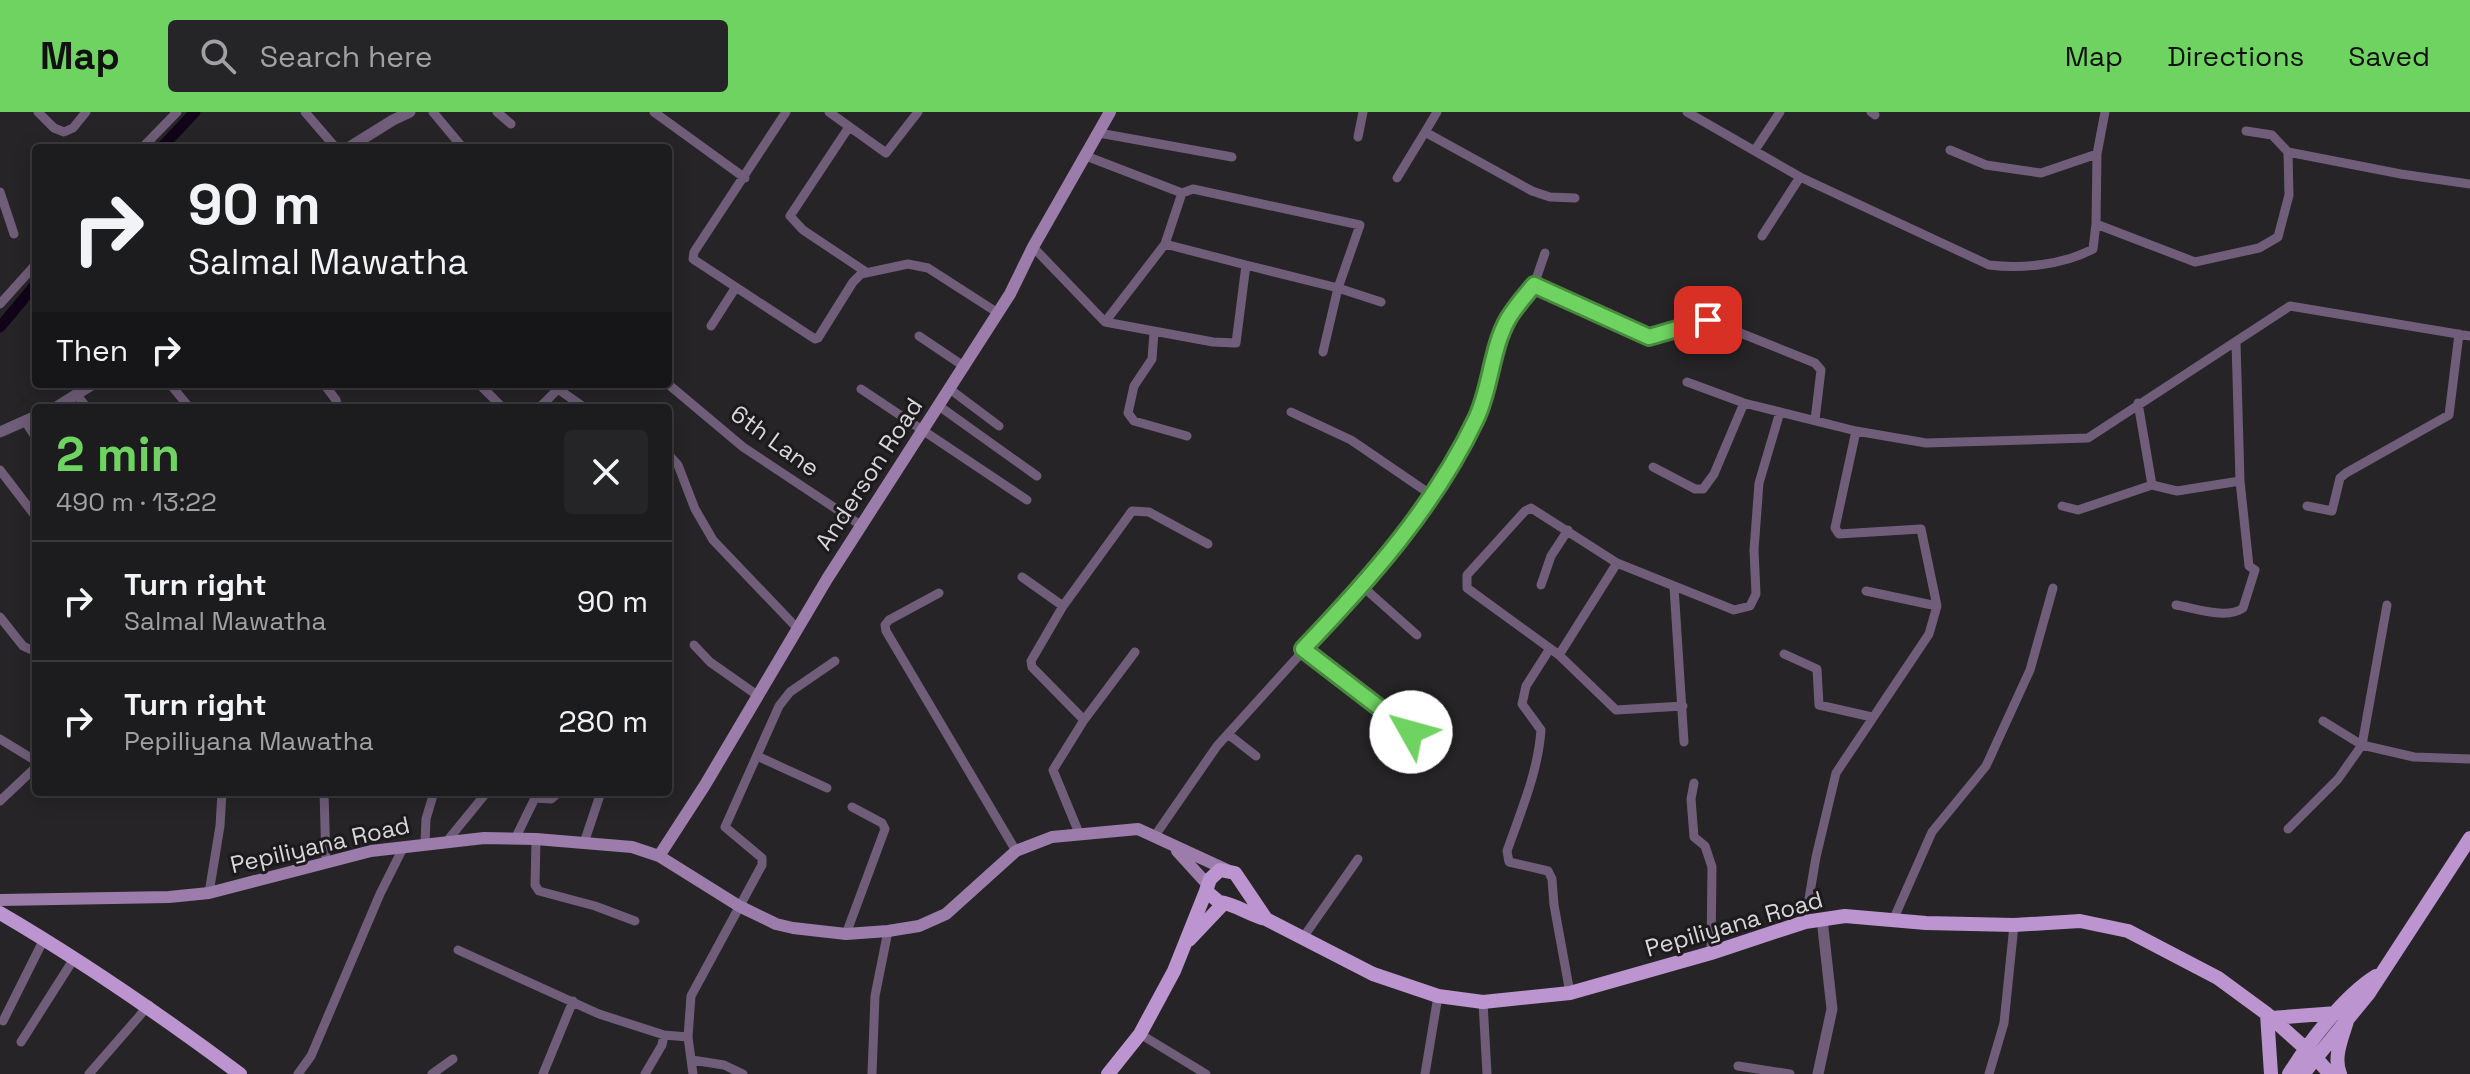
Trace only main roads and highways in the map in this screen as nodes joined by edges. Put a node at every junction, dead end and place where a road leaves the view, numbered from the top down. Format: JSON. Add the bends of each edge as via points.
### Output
{"nodes":[{"id":1,"x":1110,"y":112,"type":"edge"},
{"id":2,"x":2470,"y":838,"type":"edge"},
{"id":3,"x":1172,"y":846,"type":"junction"},
{"id":4,"x":659,"y":856,"type":"junction"},
{"id":5,"x":1227,"y":870,"type":"junction"},
{"id":6,"x":1240,"y":880,"type":"junction"},
{"id":7,"x":1207,"y":888,"type":"junction"},
{"id":8,"x":0,"y":900,"type":"edge"},
{"id":9,"x":1227,"y":903,"type":"junction"},
{"id":10,"x":0,"y":913,"type":"edge"},
{"id":11,"x":1266,"y":919,"type":"junction"},
{"id":12,"x":1186,"y":943,"type":"junction"},
{"id":13,"x":2342,"y":1015,"type":"junction"},
{"id":14,"x":2269,"y":1016,"type":"junction"},
{"id":15,"x":2311,"y":1053,"type":"junction"},
{"id":16,"x":240,"y":1074,"type":"edge"},
{"id":17,"x":1108,"y":1074,"type":"edge"},
{"id":18,"x":2271,"y":1074,"type":"edge"},
{"id":19,"x":2289,"y":1074,"type":"edge"},
{"id":20,"x":2303,"y":1074,"type":"edge"},
{"id":21,"x":2330,"y":1074,"type":"edge"},
{"id":22,"x":2340,"y":1074,"type":"edge"}],
"edges":[{"from":1,"to":4,"type":"main road","name":"Anderson Road","via":[[998,313]]},
{"from":2,"to":13,"type":"main road","via":[[2369,993]]},
{"from":3,"to":4,"type":"main road","name":"Pepiliyana Road","via":[[1138,829],[1052,837],[1016,851],[946,914],[919,926],[846,934],[784,926],[739,906]]},
{"from":3,"to":5,"type":"main road","name":"Pepiliyana Road"},
{"from":3,"to":7,"type":"main road"},
{"from":4,"to":8,"type":"main road","name":"Pepiliyana Road","via":[[632,847],[536,839],[447,841],[326,863],[209,893]]},
{"from":5,"to":6,"type":"main road"},
{"from":5,"to":7,"type":"main road","via":[[1210,879]]},
{"from":6,"to":9,"type":"main road","via":[[1236,899]]},
{"from":6,"to":11,"type":"main road"},
{"from":7,"to":9,"type":"main road","via":[[1211,897]]},
{"from":7,"to":12,"type":"main road"},
{"from":9,"to":11,"type":"main road","name":"Pepiliyana Road"},
{"from":9,"to":12,"type":"main road"},
{"from":10,"to":16,"type":"main road","via":[[149,1005]]},
{"from":11,"to":14,"type":"main road","name":"Pepiliyana Road","via":[[1373,974],[1438,996],[1483,1002],[1570,993],[1822,919],[2014,925],[2080,921],[2128,931],[2218,978]]},
{"from":12,"to":17,"type":"main road","via":[[1140,1034]]},
{"from":13,"to":14,"type":"main road"},
{"from":13,"to":15,"type":"main road"},
{"from":13,"to":22,"type":"main road"},
{"from":14,"to":15,"type":"main road","name":"Pepiliyana Road"},
{"from":14,"to":18,"type":"main road"},
{"from":15,"to":19,"type":"main road"},
{"from":15,"to":20,"type":"main road"},
{"from":15,"to":21,"type":"main road","name":"Pepiliyana Road"}]}
